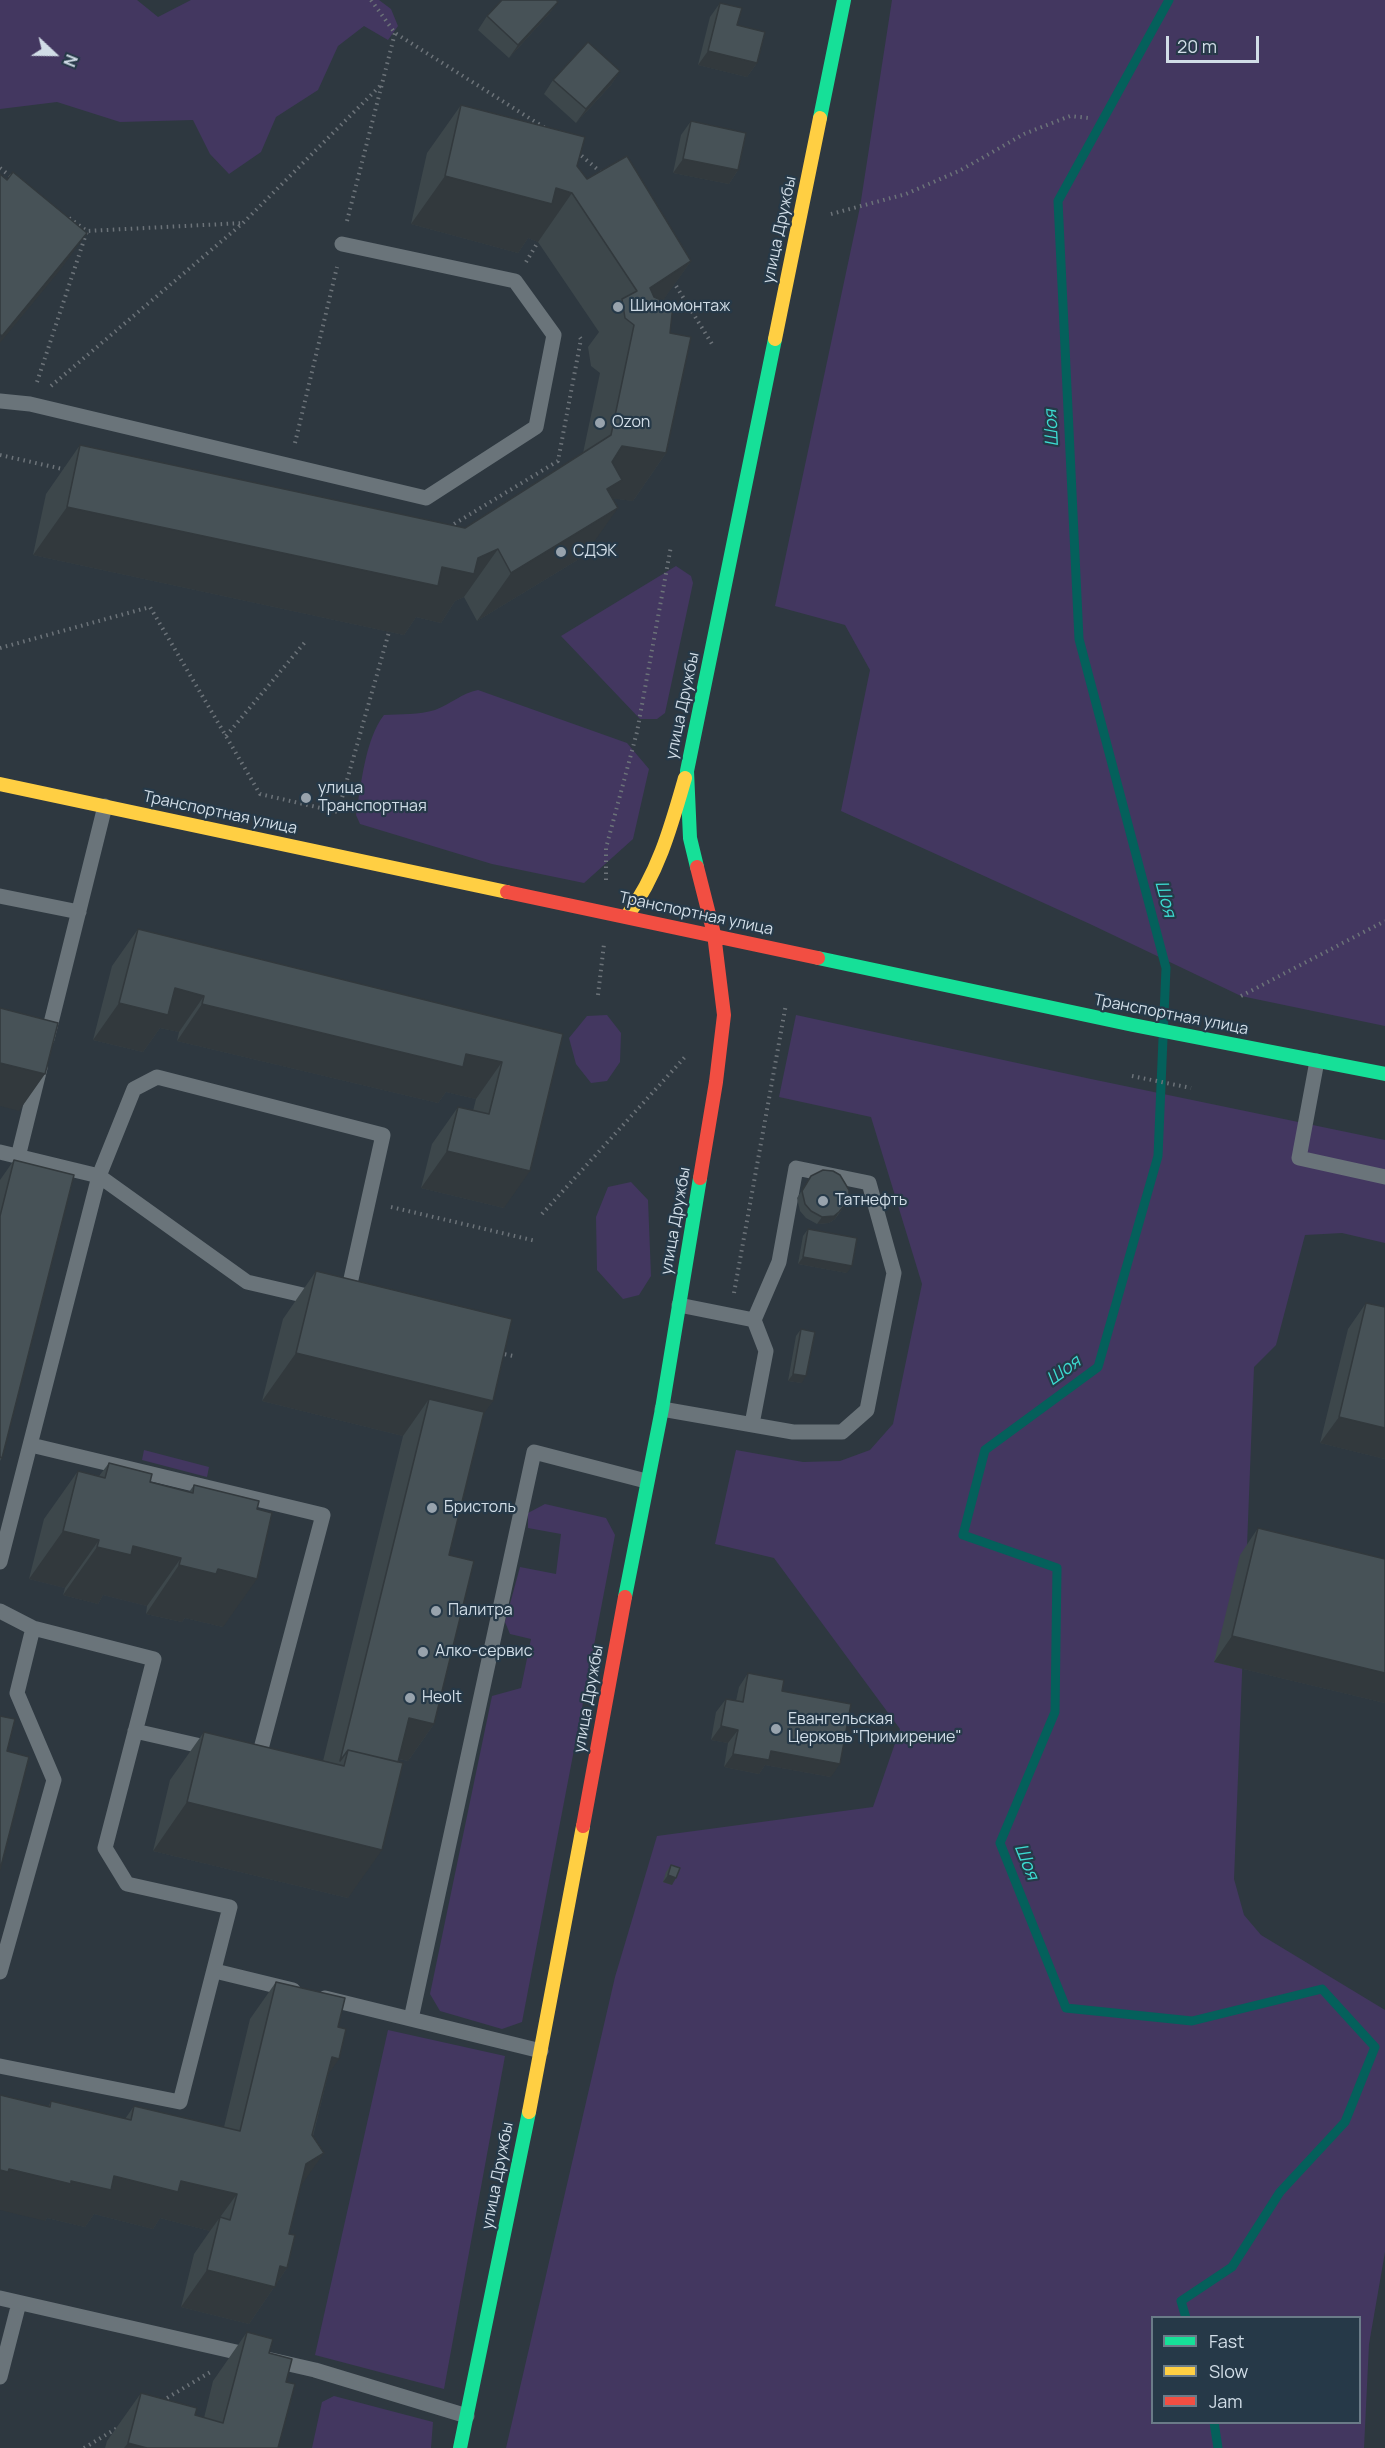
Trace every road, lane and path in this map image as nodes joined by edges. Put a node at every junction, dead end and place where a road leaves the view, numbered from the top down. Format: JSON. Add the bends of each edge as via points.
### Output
{"nodes":[{"id":1,"x":371,"y":0,"type":"edge"},
{"id":2,"x":844,"y":0,"type":"edge"},
{"id":3,"x":382,"y":84,"type":"dead end"},
{"id":4,"x":1089,"y":118,"type":"dead end"},
{"id":5,"x":551,"y":131,"type":"edge"},
{"id":6,"x":576,"y":151,"type":"edge"},
{"id":7,"x":0,"y":168,"type":"edge"},
{"id":8,"x":607,"y":178,"type":"edge"},
{"id":9,"x":19,"y":182,"type":"edge"},
{"id":10,"x":68,"y":217,"type":"edge"},
{"id":11,"x":348,"y":219,"type":"dead end"},
{"id":12,"x":359,"y":222,"type":"dead end"},
{"id":13,"x":799,"y":222,"type":"junction"},
{"id":14,"x":243,"y":223,"type":"junction"},
{"id":15,"x":87,"y":231,"type":"junction"},
{"id":16,"x":342,"y":244,"type":"dead end"},
{"id":17,"x":669,"y":276,"type":"edge"},
{"id":18,"x":574,"y":329,"type":"dead end"},
{"id":19,"x":712,"y":344,"type":"dead end"},
{"id":20,"x":0,"y":401,"type":"edge"},
{"id":21,"x":30,"y":404,"type":"junction"},
{"id":22,"x":0,"y":455,"type":"edge"},
{"id":23,"x":69,"y":471,"type":"dead end"},
{"id":24,"x":441,"y":531,"type":"edge"},
{"id":25,"x":671,"y":546,"type":"dead end"},
{"id":26,"x":389,"y":632,"type":"dead end"},
{"id":27,"x":306,"y":640,"type":"dead end"},
{"id":28,"x":0,"y":648,"type":"edge"},
{"id":29,"x":226,"y":736,"type":"junction"},
{"id":30,"x":687,"y":771,"type":"junction"},
{"id":31,"x":0,"y":784,"type":"edge"},
{"id":32,"x":105,"y":806,"type":"junction"},
{"id":33,"x":0,"y":896,"type":"edge"},
{"id":34,"x":79,"y":912,"type":"junction"},
{"id":35,"x":607,"y":912,"type":"junction"},
{"id":36,"x":627,"y":916,"type":"junction"},
{"id":37,"x":1385,"y":921,"type":"edge"},
{"id":38,"x":714,"y":934,"type":"junction"},
{"id":39,"x":598,"y":995,"type":"dead end"},
{"id":40,"x":1242,"y":996,"type":"dead end"},
{"id":41,"x":786,"y":1004,"type":"dead end"},
{"id":42,"x":692,"y":1050,"type":"dead end"},
{"id":43,"x":1317,"y":1061,"type":"junction"},
{"id":44,"x":1385,"y":1074,"type":"edge"},
{"id":45,"x":1132,"y":1076,"type":"dead end"},
{"id":46,"x":1191,"y":1088,"type":"dead end"},
{"id":47,"x":0,"y":1152,"type":"edge"},
{"id":48,"x":18,"y":1156,"type":"junction"},
{"id":49,"x":99,"y":1176,"type":"junction"},
{"id":50,"x":1385,"y":1177,"type":"edge"},
{"id":51,"x":368,"y":1202,"type":"junction"},
{"id":52,"x":542,"y":1214,"type":"dead end"},
{"id":53,"x":536,"y":1240,"type":"dead end"},
{"id":54,"x":679,"y":1305,"type":"junction"},
{"id":55,"x":730,"y":1316,"type":"junction"},
{"id":56,"x":754,"y":1320,"type":"junction"},
{"id":57,"x":489,"y":1351,"type":"edge"},
{"id":58,"x":513,"y":1356,"type":"dead end"},
{"id":59,"x":662,"y":1409,"type":"junction"},
{"id":60,"x":752,"y":1424,"type":"junction"},
{"id":61,"x":31,"y":1445,"type":"junction"},
{"id":62,"x":646,"y":1481,"type":"junction"},
{"id":63,"x":0,"y":1562,"type":"edge"},
{"id":64,"x":0,"y":1611,"type":"edge"},
{"id":65,"x":33,"y":1628,"type":"junction"},
{"id":66,"x":135,"y":1731,"type":"junction"},
{"id":67,"x":215,"y":1971,"type":"junction"},
{"id":68,"x":0,"y":1972,"type":"edge"},
{"id":69,"x":411,"y":2019,"type":"junction"},
{"id":70,"x":541,"y":2051,"type":"junction"},
{"id":71,"x":0,"y":2066,"type":"edge"},
{"id":72,"x":0,"y":2298,"type":"edge"},
{"id":73,"x":19,"y":2303,"type":"junction"},
{"id":74,"x":243,"y":2353,"type":"junction"},
{"id":75,"x":0,"y":2377,"type":"edge"},
{"id":76,"x":153,"y":2406,"type":"edge"},
{"id":77,"x":467,"y":2416,"type":"junction"},
{"id":78,"x":124,"y":2424,"type":"dead end"},
{"id":79,"x":84,"y":2448,"type":"edge"},
{"id":80,"x":460,"y":2448,"type":"edge"}],
"edges":[{"from":1,"to":5,"type":"path","via":[[395,33]]},
{"from":2,"to":13,"type":"main road","name":"улица Дружбы"},
{"from":3,"to":14,"type":"path"},
{"from":4,"to":13,"type":"path","via":[[1070,116],[1024,134],[961,170],[906,194]]},
{"from":6,"to":8,"type":"path"},
{"from":7,"to":9,"type":"path"},
{"from":10,"to":15,"type":"path"},
{"from":11,"to":12,"type":"path"},
{"from":13,"to":30,"type":"main road","name":"улица Дружбы"},
{"from":14,"to":15,"type":"path"},
{"from":14,"to":21,"type":"path"},
{"from":15,"to":21,"type":"path"},
{"from":16,"to":21,"type":"lane","via":[[514,281],[554,335],[536,427],[426,498]]},
{"from":17,"to":19,"type":"path"},
{"from":18,"to":24,"type":"path","via":[[581,339],[558,461]]},
{"from":20,"to":21,"type":"lane"},
{"from":22,"to":23,"type":"path"},
{"from":25,"to":35,"type":"path","via":[[637,732],[606,848]]},
{"from":26,"to":29,"type":"path","via":[[338,812],[260,794]]},
{"from":27,"to":29,"type":"path"},
{"from":28,"to":29,"type":"path","via":[[150,607]]},
{"from":30,"to":36,"type":"main road","via":[[663,857]]},
{"from":30,"to":38,"type":"main road","name":"улица Дружбы","via":[[690,838]]},
{"from":31,"to":32,"type":"main road","name":"Транспортная улица"},
{"from":32,"to":34,"type":"lane"},
{"from":32,"to":35,"type":"main road","name":"Транспортная улица"},
{"from":33,"to":34,"type":"lane"},
{"from":34,"to":48,"type":"lane"},
{"from":35,"to":36,"type":"main road","name":"Транспортная улица"},
{"from":35,"to":39,"type":"path"},
{"from":36,"to":38,"type":"main road","name":"Транспортная улица"},
{"from":37,"to":40,"type":"path"},
{"from":38,"to":43,"type":"main road","name":"Транспортная улица"},
{"from":38,"to":54,"type":"main road","name":"улица Дружбы","via":[[724,1015]]},
{"from":41,"to":55,"type":"path"},
{"from":42,"to":52,"type":"path"},
{"from":43,"to":44,"type":"main road","name":"Транспортная улица"},
{"from":43,"to":50,"type":"lane","via":[[1299,1158]]},
{"from":45,"to":46,"type":"path"},
{"from":47,"to":48,"type":"lane"},
{"from":48,"to":49,"type":"lane"},
{"from":49,"to":51,"type":"lane","via":[[247,1282],[350,1307]]},
{"from":49,"to":51,"type":"lane","via":[[134,1089],[157,1077],[383,1135]]},
{"from":49,"to":61,"type":"lane"},
{"from":51,"to":53,"type":"path"},
{"from":54,"to":55,"type":"lane"},
{"from":54,"to":59,"type":"main road","name":"улица Дружбы"},
{"from":55,"to":56,"type":"lane"},
{"from":56,"to":60,"type":"lane","via":[[766,1351]]},
{"from":56,"to":60,"type":"lane","via":[[779,1262],[796,1168],[869,1183],[894,1273],[867,1410],[842,1432],[793,1432]]},
{"from":57,"to":58,"type":"path"},
{"from":59,"to":60,"type":"lane"},
{"from":59,"to":62,"type":"main road","name":"улица Дружбы"},
{"from":61,"to":63,"type":"lane"},
{"from":61,"to":66,"type":"lane","via":[[323,1515],[258,1760]]},
{"from":62,"to":69,"type":"lane","via":[[534,1452]]},
{"from":62,"to":70,"type":"main road","name":"улица Дружбы"},
{"from":64,"to":65,"type":"lane"},
{"from":65,"to":66,"type":"lane","via":[[154,1659]]},
{"from":65,"to":68,"type":"lane","via":[[17,1693],[54,1780]]},
{"from":66,"to":67,"type":"lane","via":[[105,1848],[127,1884],[230,1907]]},
{"from":67,"to":69,"type":"lane"},
{"from":67,"to":71,"type":"lane","via":[[180,2102]]},
{"from":69,"to":70,"type":"lane"},
{"from":70,"to":77,"type":"main road","name":"улица Дружбы"},
{"from":72,"to":73,"type":"lane"},
{"from":73,"to":74,"type":"lane"},
{"from":73,"to":75,"type":"lane"},
{"from":74,"to":76,"type":"path"},
{"from":74,"to":77,"type":"lane","via":[[315,2370]]},
{"from":77,"to":80,"type":"main road","name":"улица Дружбы"},
{"from":78,"to":79,"type":"path"}]}
